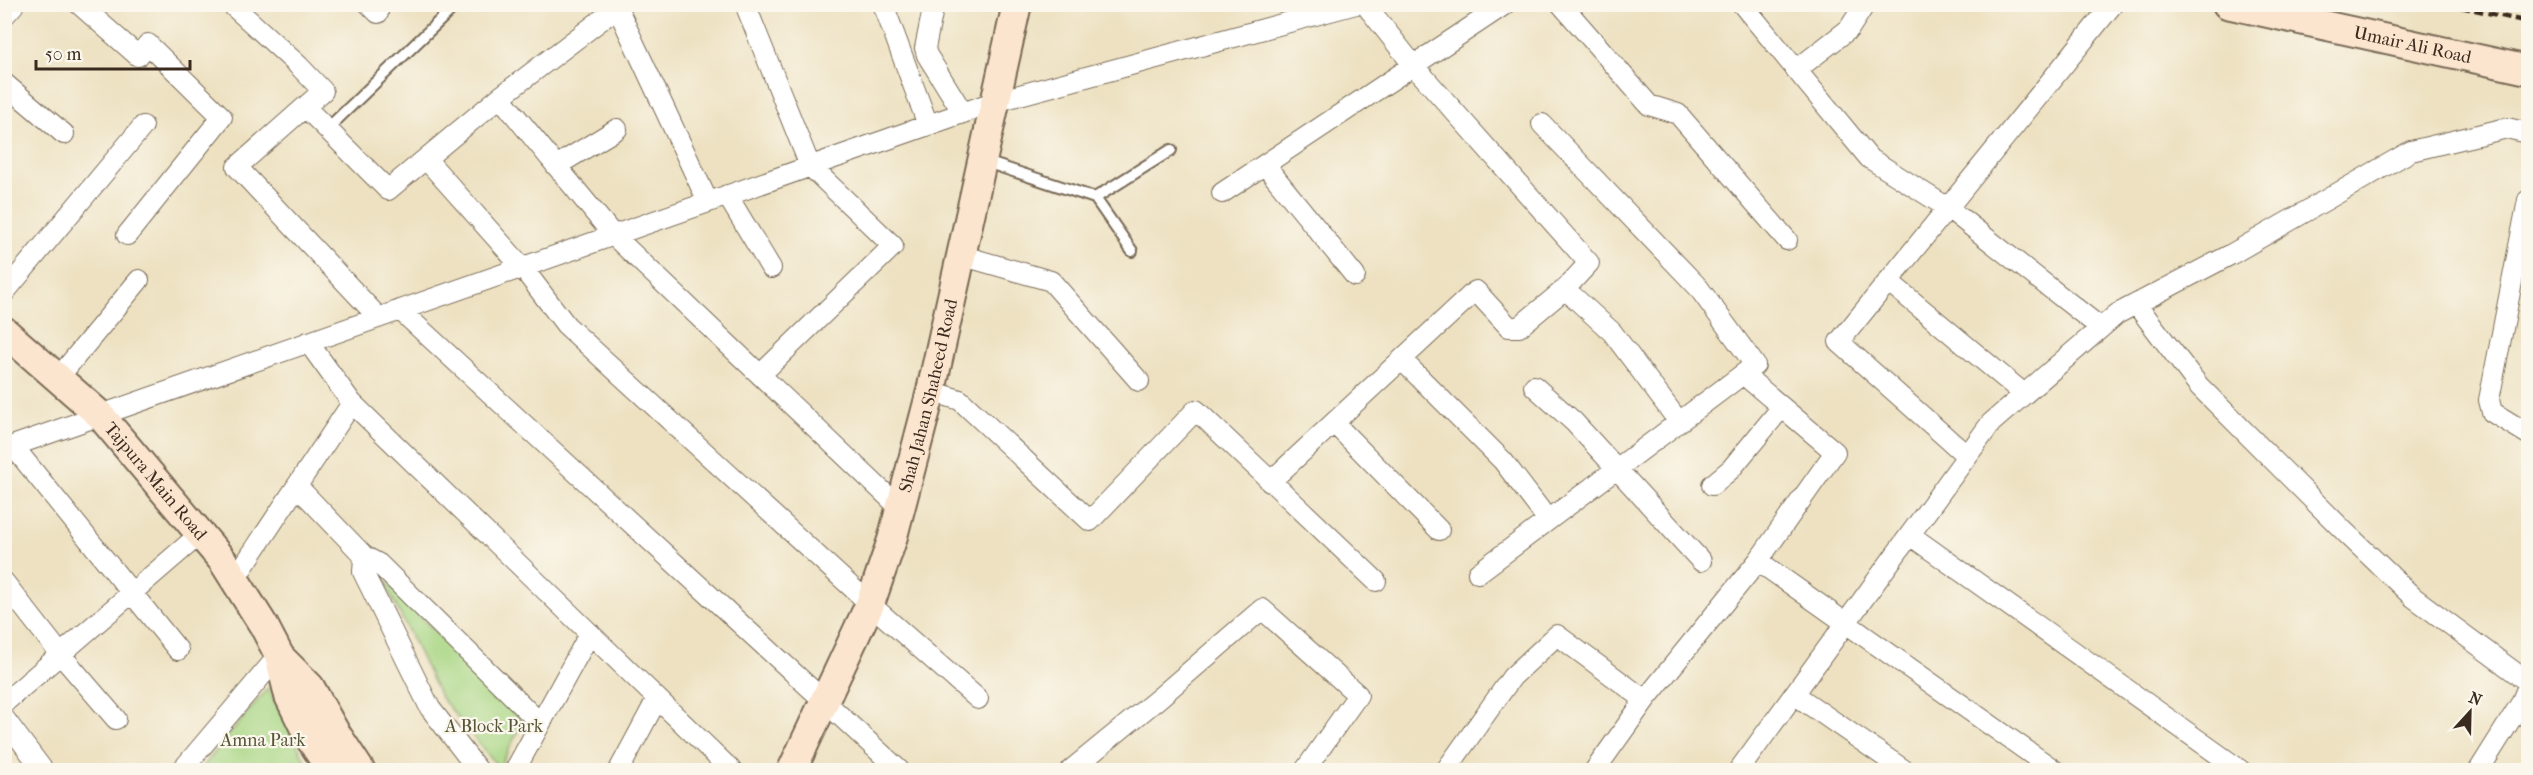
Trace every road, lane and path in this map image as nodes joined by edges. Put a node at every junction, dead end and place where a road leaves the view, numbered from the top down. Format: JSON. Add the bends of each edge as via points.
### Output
{"nodes":[{"id":1,"x":79,"y":4,"type":"edge"},
{"id":2,"x":231,"y":4,"type":"edge"},
{"id":3,"x":457,"y":4,"type":"edge"},
{"id":4,"x":745,"y":4,"type":"edge"},
{"id":5,"x":882,"y":4,"type":"edge"},
{"id":6,"x":934,"y":4,"type":"edge"},
{"id":7,"x":1017,"y":4,"type":"edge"},
{"id":8,"x":1356,"y":4,"type":"edge"},
{"id":9,"x":1365,"y":4,"type":"edge"},
{"id":10,"x":1561,"y":4,"type":"edge"},
{"id":11,"x":1742,"y":4,"type":"edge"},
{"id":12,"x":1865,"y":4,"type":"edge"},
{"id":13,"x":2112,"y":4,"type":"edge"},
{"id":14,"x":2227,"y":4,"type":"edge"},
{"id":15,"x":1504,"y":5,"type":"edge"},
{"id":16,"x":620,"y":6,"type":"edge"},
{"id":17,"x":1296,"y":12,"type":"edge"},
{"id":18,"x":1414,"y":66,"type":"junction"},
{"id":19,"x":1796,"y":70,"type":"junction"},
{"id":20,"x":2529,"y":70,"type":"edge"},
{"id":21,"x":4,"y":83,"type":"edge"},
{"id":22,"x":500,"y":97,"type":"junction"},
{"id":23,"x":994,"y":102,"type":"junction"},
{"id":24,"x":305,"y":107,"type":"junction"},
{"id":25,"x":963,"y":113,"type":"junction"},
{"id":26,"x":1542,"y":124,"type":"dead end"},
{"id":27,"x":928,"y":125,"type":"junction"},
{"id":28,"x":143,"y":126,"type":"dead end"},
{"id":29,"x":327,"y":129,"type":"junction"},
{"id":30,"x":617,"y":129,"type":"dead end"},
{"id":31,"x":2529,"y":133,"type":"edge"},
{"id":32,"x":64,"y":134,"type":"dead end"},
{"id":33,"x":1171,"y":150,"type":"dead end"},
{"id":34,"x":426,"y":159,"type":"junction"},
{"id":35,"x":982,"y":160,"type":"junction"},
{"id":36,"x":1265,"y":165,"type":"junction"},
{"id":37,"x":556,"y":166,"type":"junction"},
{"id":38,"x":810,"y":166,"type":"junction"},
{"id":39,"x":1222,"y":193,"type":"dead end"},
{"id":40,"x":1095,"y":198,"type":"junction"},
{"id":41,"x":718,"y":199,"type":"junction"},
{"id":42,"x":2529,"y":200,"type":"edge"},
{"id":43,"x":1948,"y":208,"type":"junction"},
{"id":44,"x":613,"y":235,"type":"junction"},
{"id":45,"x":127,"y":236,"type":"dead end"},
{"id":46,"x":1787,"y":240,"type":"dead end"},
{"id":47,"x":1132,"y":251,"type":"dead end"},
{"id":48,"x":960,"y":255,"type":"junction"},
{"id":49,"x":522,"y":267,"type":"junction"},
{"id":50,"x":771,"y":268,"type":"dead end"},
{"id":51,"x":1355,"y":276,"type":"dead end"},
{"id":52,"x":139,"y":280,"type":"dead end"},
{"id":53,"x":1888,"y":281,"type":"junction"},
{"id":54,"x":1565,"y":289,"type":"junction"},
{"id":55,"x":4,"y":293,"type":"edge"},
{"id":56,"x":2136,"y":304,"type":"junction"},
{"id":57,"x":400,"y":310,"type":"junction"},
{"id":58,"x":379,"y":318,"type":"junction"},
{"id":59,"x":2101,"y":328,"type":"junction"},
{"id":60,"x":4,"y":331,"type":"edge"},
{"id":61,"x":308,"y":342,"type":"junction"},
{"id":62,"x":1402,"y":360,"type":"junction"},
{"id":63,"x":1743,"y":374,"type":"junction"},
{"id":64,"x":760,"y":375,"type":"junction"},
{"id":65,"x":58,"y":378,"type":"junction"},
{"id":66,"x":1139,"y":381,"type":"dead end"},
{"id":67,"x":1534,"y":386,"type":"dead end"},
{"id":68,"x":931,"y":391,"type":"junction"},
{"id":69,"x":2024,"y":394,"type":"junction"},
{"id":70,"x":352,"y":402,"type":"junction"},
{"id":71,"x":1782,"y":406,"type":"junction"},
{"id":72,"x":100,"y":415,"type":"junction"},
{"id":73,"x":1679,"y":422,"type":"junction"},
{"id":74,"x":1334,"y":423,"type":"junction"},
{"id":75,"x":2529,"y":434,"type":"edge"},
{"id":76,"x":9,"y":448,"type":"edge"},
{"id":77,"x":1967,"y":456,"type":"junction"},
{"id":78,"x":1615,"y":470,"type":"junction"},
{"id":79,"x":1270,"y":482,"type":"junction"},
{"id":80,"x":1712,"y":485,"type":"dead end"},
{"id":81,"x":297,"y":486,"type":"junction"},
{"id":82,"x":900,"y":508,"type":"junction"},
{"id":83,"x":1548,"y":520,"type":"junction"},
{"id":84,"x":1439,"y":530,"type":"dead end"},
{"id":85,"x":200,"y":534,"type":"junction"},
{"id":86,"x":1910,"y":535,"type":"junction"},
{"id":87,"x":364,"y":556,"type":"junction"},
{"id":88,"x":1701,"y":561,"type":"dead end"},
{"id":89,"x":1758,"y":561,"type":"junction"},
{"id":90,"x":1478,"y":573,"type":"dead end"},
{"id":91,"x":235,"y":579,"type":"junction"},
{"id":92,"x":1376,"y":580,"type":"dead end"},
{"id":93,"x":4,"y":582,"type":"edge"},
{"id":94,"x":131,"y":595,"type":"junction"},
{"id":95,"x":870,"y":604,"type":"junction"},
{"id":96,"x":1845,"y":624,"type":"junction"},
{"id":97,"x":590,"y":633,"type":"junction"},
{"id":98,"x":178,"y":650,"type":"dead end"},
{"id":99,"x":61,"y":655,"type":"junction"},
{"id":100,"x":279,"y":655,"type":"junction"},
{"id":101,"x":2529,"y":684,"type":"edge"},
{"id":102,"x":1794,"y":694,"type":"junction"},
{"id":103,"x":657,"y":699,"type":"junction"},
{"id":104,"x":978,"y":699,"type":"dead end"},
{"id":105,"x":1645,"y":700,"type":"junction"},
{"id":106,"x":825,"y":702,"type":"junction"},
{"id":107,"x":4,"y":703,"type":"edge"},
{"id":108,"x":4,"y":718,"type":"edge"},
{"id":109,"x":116,"y":719,"type":"dead end"},
{"id":110,"x":540,"y":723,"type":"junction"},
{"id":111,"x":1746,"y":768,"type":"edge"},
{"id":112,"x":43,"y":771,"type":"edge"},
{"id":113,"x":182,"y":771,"type":"edge"},
{"id":114,"x":332,"y":771,"type":"edge"},
{"id":115,"x":360,"y":771,"type":"edge"},
{"id":116,"x":478,"y":771,"type":"edge"},
{"id":117,"x":515,"y":771,"type":"edge"},
{"id":118,"x":619,"y":771,"type":"edge"},
{"id":119,"x":731,"y":771,"type":"edge"},
{"id":120,"x":792,"y":771,"type":"edge"},
{"id":121,"x":899,"y":771,"type":"edge"},
{"id":122,"x":1071,"y":771,"type":"edge"},
{"id":123,"x":1305,"y":771,"type":"edge"},
{"id":124,"x":1446,"y":771,"type":"edge"},
{"id":125,"x":1595,"y":771,"type":"edge"},
{"id":126,"x":1904,"y":771,"type":"edge"},
{"id":127,"x":2054,"y":771,"type":"edge"},
{"id":128,"x":2240,"y":771,"type":"edge"},
{"id":129,"x":2479,"y":771,"type":"edge"}],
"edges":[{"from":1,"to":45,"type":"street","via":[[138,56],[148,44],[222,117]]},
{"from":2,"to":24,"type":"street","via":[[323,92]]},
{"from":3,"to":29,"type":"lane"},
{"from":4,"to":38,"type":"street"},
{"from":5,"to":27,"type":"street"},
{"from":6,"to":25,"type":"street","via":[[925,48]]},
{"from":7,"to":23,"type":"street","name":"Shah Jahan Shaheed Road"},
{"from":8,"to":17,"type":"street"},
{"from":9,"to":18,"type":"street"},
{"from":10,"to":46,"type":"street","via":[[1649,105],[1678,114]]},
{"from":11,"to":19,"type":"street"},
{"from":12,"to":19,"type":"street","via":[[1849,29]]},
{"from":13,"to":43,"type":"street"},
{"from":14,"to":20,"type":"street","name":"Umair Ali Road"},
{"from":15,"to":18,"type":"street"},
{"from":16,"to":22,"type":"street"},
{"from":16,"to":41,"type":"street"},
{"from":17,"to":23,"type":"street"},
{"from":18,"to":36,"type":"street"},
{"from":18,"to":54,"type":"street","via":[[1589,263]]},
{"from":19,"to":43,"type":"street","via":[[1869,158]]},
{"from":21,"to":32,"type":"street"},
{"from":22,"to":34,"type":"street"},
{"from":22,"to":37,"type":"street"},
{"from":23,"to":25,"type":"street"},
{"from":23,"to":35,"type":"street","name":"Shah Jahan Shaheed Road"},
{"from":24,"to":29,"type":"street"},
{"from":24,"to":58,"type":"street","via":[[237,167]]},
{"from":25,"to":27,"type":"street"},
{"from":26,"to":63,"type":"street","via":[[1698,287],[1755,365]]},
{"from":27,"to":38,"type":"street"},
{"from":28,"to":55,"type":"street"},
{"from":29,"to":34,"type":"street","via":[[388,190]]},
{"from":30,"to":37,"type":"street"},
{"from":31,"to":56,"type":"street","via":[[2506,128],[2412,151]]},
{"from":33,"to":40,"type":"lane"},
{"from":34,"to":49,"type":"street"},
{"from":35,"to":40,"type":"lane"},
{"from":35,"to":48,"type":"street","name":"Shah Jahan Shaheed Road"},
{"from":36,"to":39,"type":"street"},
{"from":36,"to":51,"type":"street"},
{"from":37,"to":44,"type":"street"},
{"from":38,"to":41,"type":"street"},
{"from":38,"to":64,"type":"street","via":[[892,246]]},
{"from":40,"to":47,"type":"lane"},
{"from":41,"to":44,"type":"street"},
{"from":41,"to":50,"type":"street"},
{"from":42,"to":75,"type":"street","via":[[2489,400],[2492,412]]},
{"from":43,"to":53,"type":"street"},
{"from":43,"to":59,"type":"street"},
{"from":44,"to":49,"type":"street"},
{"from":44,"to":64,"type":"street"},
{"from":48,"to":66,"type":"street","via":[[1051,281]]},
{"from":48,"to":68,"type":"street","name":"Shah Jahan Shaheed Road"},
{"from":49,"to":57,"type":"street"},
{"from":49,"to":95,"type":"street","via":[[566,325]]},
{"from":52,"to":65,"type":"street"},
{"from":53,"to":69,"type":"street"},
{"from":53,"to":77,"type":"street","via":[[1839,342]]},
{"from":54,"to":62,"type":"street","via":[[1513,328],[1476,291]]},
{"from":54,"to":73,"type":"street","via":[[1612,332]]},
{"from":56,"to":59,"type":"street"},
{"from":56,"to":101,"type":"street","via":[[2199,386],[2362,548],[2413,597]]},
{"from":57,"to":58,"type":"street"},
{"from":57,"to":106,"type":"street"},
{"from":58,"to":61,"type":"street"},
{"from":59,"to":69,"type":"street"},
{"from":60,"to":65,"type":"street","name":"Tajpura Main Road"},
{"from":61,"to":70,"type":"street"},
{"from":61,"to":72,"type":"street"},
{"from":62,"to":74,"type":"street"},
{"from":62,"to":83,"type":"street","via":[[1503,461]]},
{"from":63,"to":71,"type":"street"},
{"from":63,"to":73,"type":"street"},
{"from":64,"to":82,"type":"street"},
{"from":65,"to":72,"type":"street","name":"Tajpura Main Road"},
{"from":67,"to":78,"type":"street","via":[[1574,422]]},
{"from":68,"to":79,"type":"street","via":[[960,400],[1090,521],[1196,410]]},
{"from":68,"to":82,"type":"street","name":"Shah Jahan Shaheed Road"},
{"from":69,"to":77,"type":"street","via":[[1991,423]]},
{"from":70,"to":81,"type":"street"},
{"from":70,"to":97,"type":"street"},
{"from":71,"to":80,"type":"street","via":[[1731,469]]},
{"from":71,"to":89,"type":"street","via":[[1835,452]]},
{"from":72,"to":76,"type":"street"},
{"from":72,"to":85,"type":"street","name":"Tajpura Main Road"},
{"from":73,"to":78,"type":"street"},
{"from":74,"to":79,"type":"street"},
{"from":74,"to":84,"type":"street"},
{"from":76,"to":94,"type":"street"},
{"from":77,"to":86,"type":"street"},
{"from":78,"to":83,"type":"street"},
{"from":78,"to":88,"type":"street"},
{"from":79,"to":92,"type":"street"},
{"from":81,"to":87,"type":"street"},
{"from":81,"to":91,"type":"street"},
{"from":82,"to":95,"type":"street","name":"Shah Jahan Shaheed Road"},
{"from":83,"to":90,"type":"street"},
{"from":85,"to":91,"type":"street","name":"Tajpura Main Road"},
{"from":85,"to":94,"type":"street"},
{"from":86,"to":96,"type":"street"},
{"from":86,"to":128,"type":"street"},
{"from":87,"to":110,"type":"street","via":[[379,564]]},
{"from":87,"to":116,"type":"street","via":[[363,572],[430,708]]},
{"from":89,"to":96,"type":"street"},
{"from":89,"to":105,"type":"street"},
{"from":91,"to":100,"type":"street","name":"Tajpura Main Road"},
{"from":93,"to":99,"type":"street"},
{"from":94,"to":98,"type":"street"},
{"from":94,"to":99,"type":"street"},
{"from":95,"to":104,"type":"street"},
{"from":95,"to":106,"type":"street","name":"Shah Jahan Shaheed Road"},
{"from":96,"to":102,"type":"street"},
{"from":96,"to":127,"type":"street"},
{"from":97,"to":103,"type":"street"},
{"from":97,"to":110,"type":"street"},
{"from":99,"to":107,"type":"street"},
{"from":99,"to":109,"type":"street"},
{"from":100,"to":113,"type":"street"},
{"from":100,"to":114,"type":"street","name":"Tajpura Main Road","via":[[289,696],[309,737]]},
{"from":100,"to":115,"type":"street","name":"Tajpura Main Road","via":[[310,687]]},
{"from":101,"to":129,"type":"street"},
{"from":102,"to":111,"type":"street"},
{"from":102,"to":126,"type":"street"},
{"from":103,"to":118,"type":"street"},
{"from":103,"to":119,"type":"street"},
{"from":105,"to":124,"type":"street","via":[[1557,635],[1512,677]]},
{"from":105,"to":125,"type":"street"},
{"from":106,"to":120,"type":"street","name":"Shah Jahan Shaheed Road"},
{"from":106,"to":121,"type":"street"},
{"from":108,"to":112,"type":"street"},
{"from":110,"to":117,"type":"street"},
{"from":122,"to":123,"type":"street","via":[[1262,609],[1359,695]]}]}
